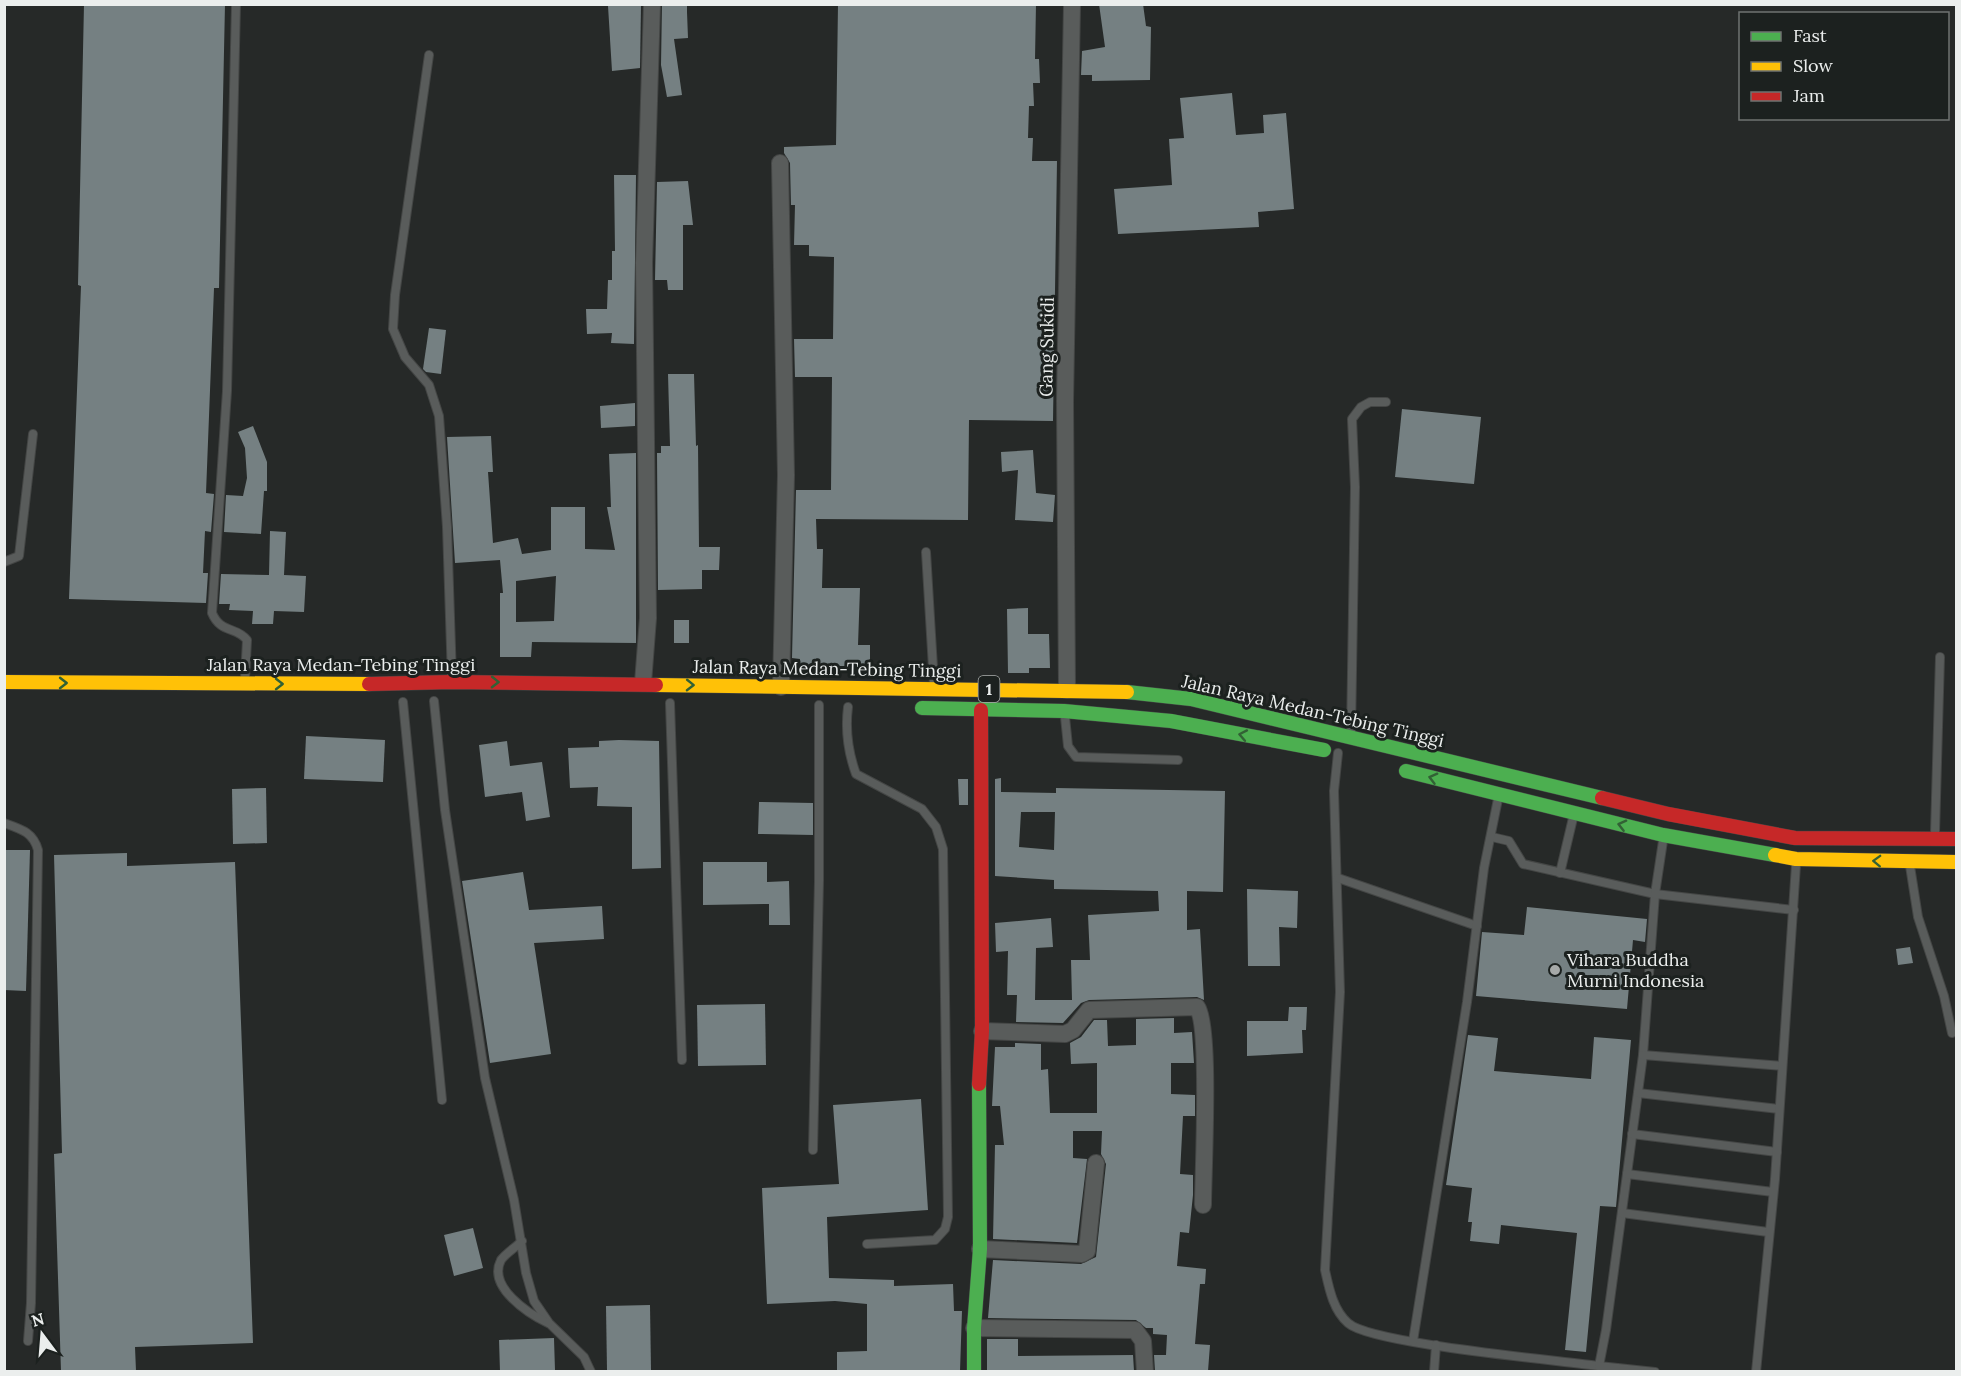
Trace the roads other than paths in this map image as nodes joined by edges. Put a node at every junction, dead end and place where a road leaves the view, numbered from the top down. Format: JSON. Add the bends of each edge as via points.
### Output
{"nodes":[{"id":1,"x":236,"y":4,"type":"edge"},
{"id":2,"x":652,"y":4,"type":"edge"},
{"id":3,"x":1072,"y":4,"type":"edge"},
{"id":4,"x":429,"y":55,"type":"dead end"},
{"id":5,"x":780,"y":163,"type":"dead end"},
{"id":6,"x":1386,"y":402,"type":"dead end"},
{"id":7,"x":33,"y":434,"type":"dead end"},
{"id":8,"x":926,"y":552,"type":"dead end"},
{"id":9,"x":4,"y":562,"type":"edge"},
{"id":10,"x":1940,"y":657,"type":"dead end"},
{"id":11,"x":4,"y":682,"type":"edge"},
{"id":12,"x":452,"y":682,"type":"junction"},
{"id":13,"x":643,"y":683,"type":"junction"},
{"id":14,"x":245,"y":684,"type":"junction"},
{"id":15,"x":781,"y":687,"type":"junction"},
{"id":16,"x":934,"y":688,"type":"junction"},
{"id":17,"x":1067,"y":690,"type":"junction"},
{"id":18,"x":670,"y":703,"type":"dead end"},
{"id":19,"x":903,"y":708,"type":"dead end"},
{"id":20,"x":981,"y":710,"type":"junction"},
{"id":21,"x":1064,"y":711,"type":"junction"},
{"id":22,"x":1350,"y":736,"type":"junction"},
{"id":23,"x":1344,"y":754,"type":"joint"},
{"id":24,"x":1178,"y":760,"type":"dead end"},
{"id":25,"x":1395,"y":768,"type":"dead end"},
{"id":26,"x":1499,"y":795,"type":"junction"},
{"id":27,"x":1574,"y":813,"type":"junction"},
{"id":28,"x":4,"y":823,"type":"edge"},
{"id":29,"x":1664,"y":835,"type":"junction"},
{"id":30,"x":1492,"y":837,"type":"junction"},
{"id":31,"x":1956,"y":839,"type":"edge"},
{"id":32,"x":1935,"y":840,"type":"junction"},
{"id":33,"x":1796,"y":859,"type":"junction"},
{"id":34,"x":1910,"y":862,"type":"junction"},
{"id":35,"x":1956,"y":862,"type":"edge"},
{"id":36,"x":1560,"y":873,"type":"junction"},
{"id":37,"x":1338,"y":878,"type":"junction"},
{"id":38,"x":1655,"y":894,"type":"junction"},
{"id":39,"x":1794,"y":910,"type":"junction"},
{"id":40,"x":1477,"y":926,"type":"junction"},
{"id":41,"x":982,"y":1031,"type":"junction"},
{"id":42,"x":1952,"y":1034,"type":"dead end"},
{"id":43,"x":1643,"y":1055,"type":"junction"},
{"id":44,"x":682,"y":1060,"type":"dead end"},
{"id":45,"x":1782,"y":1066,"type":"junction"},
{"id":46,"x":1638,"y":1093,"type":"junction"},
{"id":47,"x":442,"y":1100,"type":"dead end"},
{"id":48,"x":1779,"y":1109,"type":"junction"},
{"id":49,"x":1632,"y":1134,"type":"junction"},
{"id":50,"x":813,"y":1150,"type":"dead end"},
{"id":51,"x":1776,"y":1152,"type":"junction"},
{"id":52,"x":1096,"y":1163,"type":"dead end"},
{"id":53,"x":1627,"y":1174,"type":"junction"},
{"id":54,"x":1773,"y":1192,"type":"junction"},
{"id":55,"x":1203,"y":1206,"type":"dead end"},
{"id":56,"x":1622,"y":1213,"type":"junction"},
{"id":57,"x":1768,"y":1232,"type":"junction"},
{"id":58,"x":522,"y":1241,"type":"junction"},
{"id":59,"x":867,"y":1244,"type":"dead end"},
{"id":60,"x":980,"y":1249,"type":"junction"},
{"id":61,"x":549,"y":1323,"type":"junction"},
{"id":62,"x":974,"y":1328,"type":"junction"},
{"id":63,"x":28,"y":1341,"type":"dead end"},
{"id":64,"x":1413,"y":1341,"type":"junction"},
{"id":65,"x":1436,"y":1345,"type":"junction"},
{"id":66,"x":1599,"y":1366,"type":"junction"},
{"id":67,"x":1578,"y":1367,"type":"edge"},
{"id":68,"x":591,"y":1371,"type":"edge"},
{"id":69,"x":974,"y":1371,"type":"edge"},
{"id":70,"x":1145,"y":1371,"type":"edge"},
{"id":71,"x":1434,"y":1371,"type":"edge"},
{"id":72,"x":1655,"y":1371,"type":"edge"},
{"id":73,"x":1756,"y":1371,"type":"edge"}],
"edges":[{"from":1,"to":14,"type":"lane","via":[[227,391],[212,613],[222,628],[247,640]]},
{"from":2,"to":13,"type":"street","via":[[644,263],[648,618]]},
{"from":3,"to":17,"type":"street","name":"Gang Sukidi","via":[[1065,401]]},
{"from":4,"to":12,"type":"lane","via":[[393,329],[405,357],[429,385],[439,416]]},
{"from":5,"to":15,"type":"street","via":[[786,475]]},
{"from":6,"to":22,"type":"lane","via":[[1370,402],[1352,419],[1355,487]]},
{"from":7,"to":9,"type":"lane","via":[[18,556]]},
{"from":8,"to":16,"type":"lane"},
{"from":10,"to":32,"type":"lane"},
{"from":11,"to":14,"type":"main road","name":"Jalan Raya Medan-Tebing Tinggi","number":"1","one_way":true},
{"from":12,"to":13,"type":"main road","name":"Jalan Raya Medan-Tebing Tinggi","number":"1","one_way":true},
{"from":14,"to":12,"type":"main road","name":"Jalan Raya Medan-Tebing Tinggi","number":"1","one_way":true},
{"from":13,"to":15,"type":"main road","name":"Jalan Raya Medan-Tebing Tinggi","number":"1","one_way":true},
{"from":15,"to":16,"type":"main road","name":"Jalan Raya Medan-Tebing Tinggi","number":"1"},
{"from":16,"to":17,"type":"main road","name":"Jalan Raya Medan-Tebing Tinggi","number":"1"},
{"from":17,"to":22,"type":"main road","name":"Jalan Raya Medan-Tebing Tinggi","number":"1","via":[[1191,699]]},
{"from":18,"to":44,"type":"lane"},
{"from":19,"to":20,"type":"main road","name":"Jalan Raya Medan-Tebing Tinggi","number":"1"},
{"from":20,"to":21,"type":"main road","name":"Jalan Raya Medan-Tebing Tinggi","number":"1"},
{"from":20,"to":41,"type":"main road"},
{"from":23,"to":21,"type":"main road","name":"Jalan Raya Medan-Tebing Tinggi","number":"1","one_way":true,"via":[[1170,721]]},
{"from":21,"to":24,"type":"lane","via":[[1068,746],[1076,758]]},
{"from":22,"to":32,"type":"main road","name":"Jalan Raya Medan-Tebing Tinggi","number":"1","via":[[1668,814],[1795,838]]},
{"from":23,"to":37,"type":"lane","via":[[1334,791]]},
{"from":26,"to":25,"type":"main road","name":"Jalan Raya Medan-Tebing Tinggi","one_way":true},
{"from":26,"to":27,"type":"main road","name":"Jalan Raya Medan-Tebing Tinggi"},
{"from":26,"to":30,"type":"lane"},
{"from":29,"to":27,"type":"main road","name":"Jalan Raya Medan-Tebing Tinggi","one_way":true},
{"from":27,"to":36,"type":"lane"},
{"from":28,"to":63,"type":"lane","via":[[28,832],[36,840],[38,850]]},
{"from":29,"to":33,"type":"main road","name":"Jalan Raya Medan-Tebing Tinggi"},
{"from":29,"to":38,"type":"lane"},
{"from":30,"to":36,"type":"lane","via":[[1509,841],[1523,864]]},
{"from":30,"to":40,"type":"lane"},
{"from":31,"to":32,"type":"main road","name":"Jalan Raya Medan-Tebing Tinggi","number":"1"},
{"from":34,"to":33,"type":"main road","name":"Jalan Raya Medan-Tebing Tinggi","one_way":true},
{"from":33,"to":39,"type":"lane"},
{"from":34,"to":35,"type":"main road","name":"Jalan Raya Medan-Tebing Tinggi"},
{"from":34,"to":42,"type":"lane","via":[[1918,917]]},
{"from":36,"to":38,"type":"lane"},
{"from":37,"to":40,"type":"lane"},
{"from":37,"to":64,"type":"lane","via":[[1340,992],[1325,1270],[1329,1291],[1347,1323],[1358,1331]]},
{"from":38,"to":39,"type":"lane"},
{"from":38,"to":43,"type":"lane"},
{"from":39,"to":45,"type":"lane"},
{"from":40,"to":64,"type":"lane"},
{"from":41,"to":55,"type":"street","via":[[1065,1034],[1089,1010],[1197,1007],[1203,1016],[1205,1061]]},
{"from":41,"to":60,"type":"main road","via":[[978,1112]]},
{"from":43,"to":45,"type":"lane"},
{"from":43,"to":46,"type":"lane"},
{"from":45,"to":48,"type":"lane"},
{"from":46,"to":48,"type":"lane"},
{"from":46,"to":49,"type":"lane"},
{"from":47,"to":58,"type":"lane","via":[[418,702],[447,822],[485,1078]]},
{"from":48,"to":51,"type":"lane"},
{"from":49,"to":51,"type":"lane"},
{"from":49,"to":53,"type":"lane"},
{"from":50,"to":59,"type":"lane","via":[[819,881],[834,706],[846,725],[856,774],[922,809],[936,826],[943,849],[948,1216],[945,1229],[935,1240]]},
{"from":51,"to":54,"type":"lane"},
{"from":52,"to":60,"type":"street","via":[[1087,1251],[1082,1254]]},
{"from":53,"to":54,"type":"lane"},
{"from":53,"to":56,"type":"lane"},
{"from":54,"to":57,"type":"lane"},
{"from":56,"to":57,"type":"lane"},
{"from":56,"to":66,"type":"lane"},
{"from":57,"to":73,"type":"lane"},
{"from":58,"to":61,"type":"lane","via":[[534,1301]]},
{"from":58,"to":61,"type":"lane","via":[[503,1258],[499,1278],[511,1298],[529,1314]]},
{"from":60,"to":62,"type":"main road"},
{"from":61,"to":68,"type":"lane","via":[[568,1340]]},
{"from":62,"to":69,"type":"main road"},
{"from":62,"to":70,"type":"street","via":[[1135,1330],[1143,1341]]},
{"from":64,"to":65,"type":"lane"},
{"from":65,"to":67,"type":"lane"},
{"from":65,"to":71,"type":"lane"},
{"from":66,"to":67,"type":"lane"},
{"from":66,"to":72,"type":"lane"}]}
